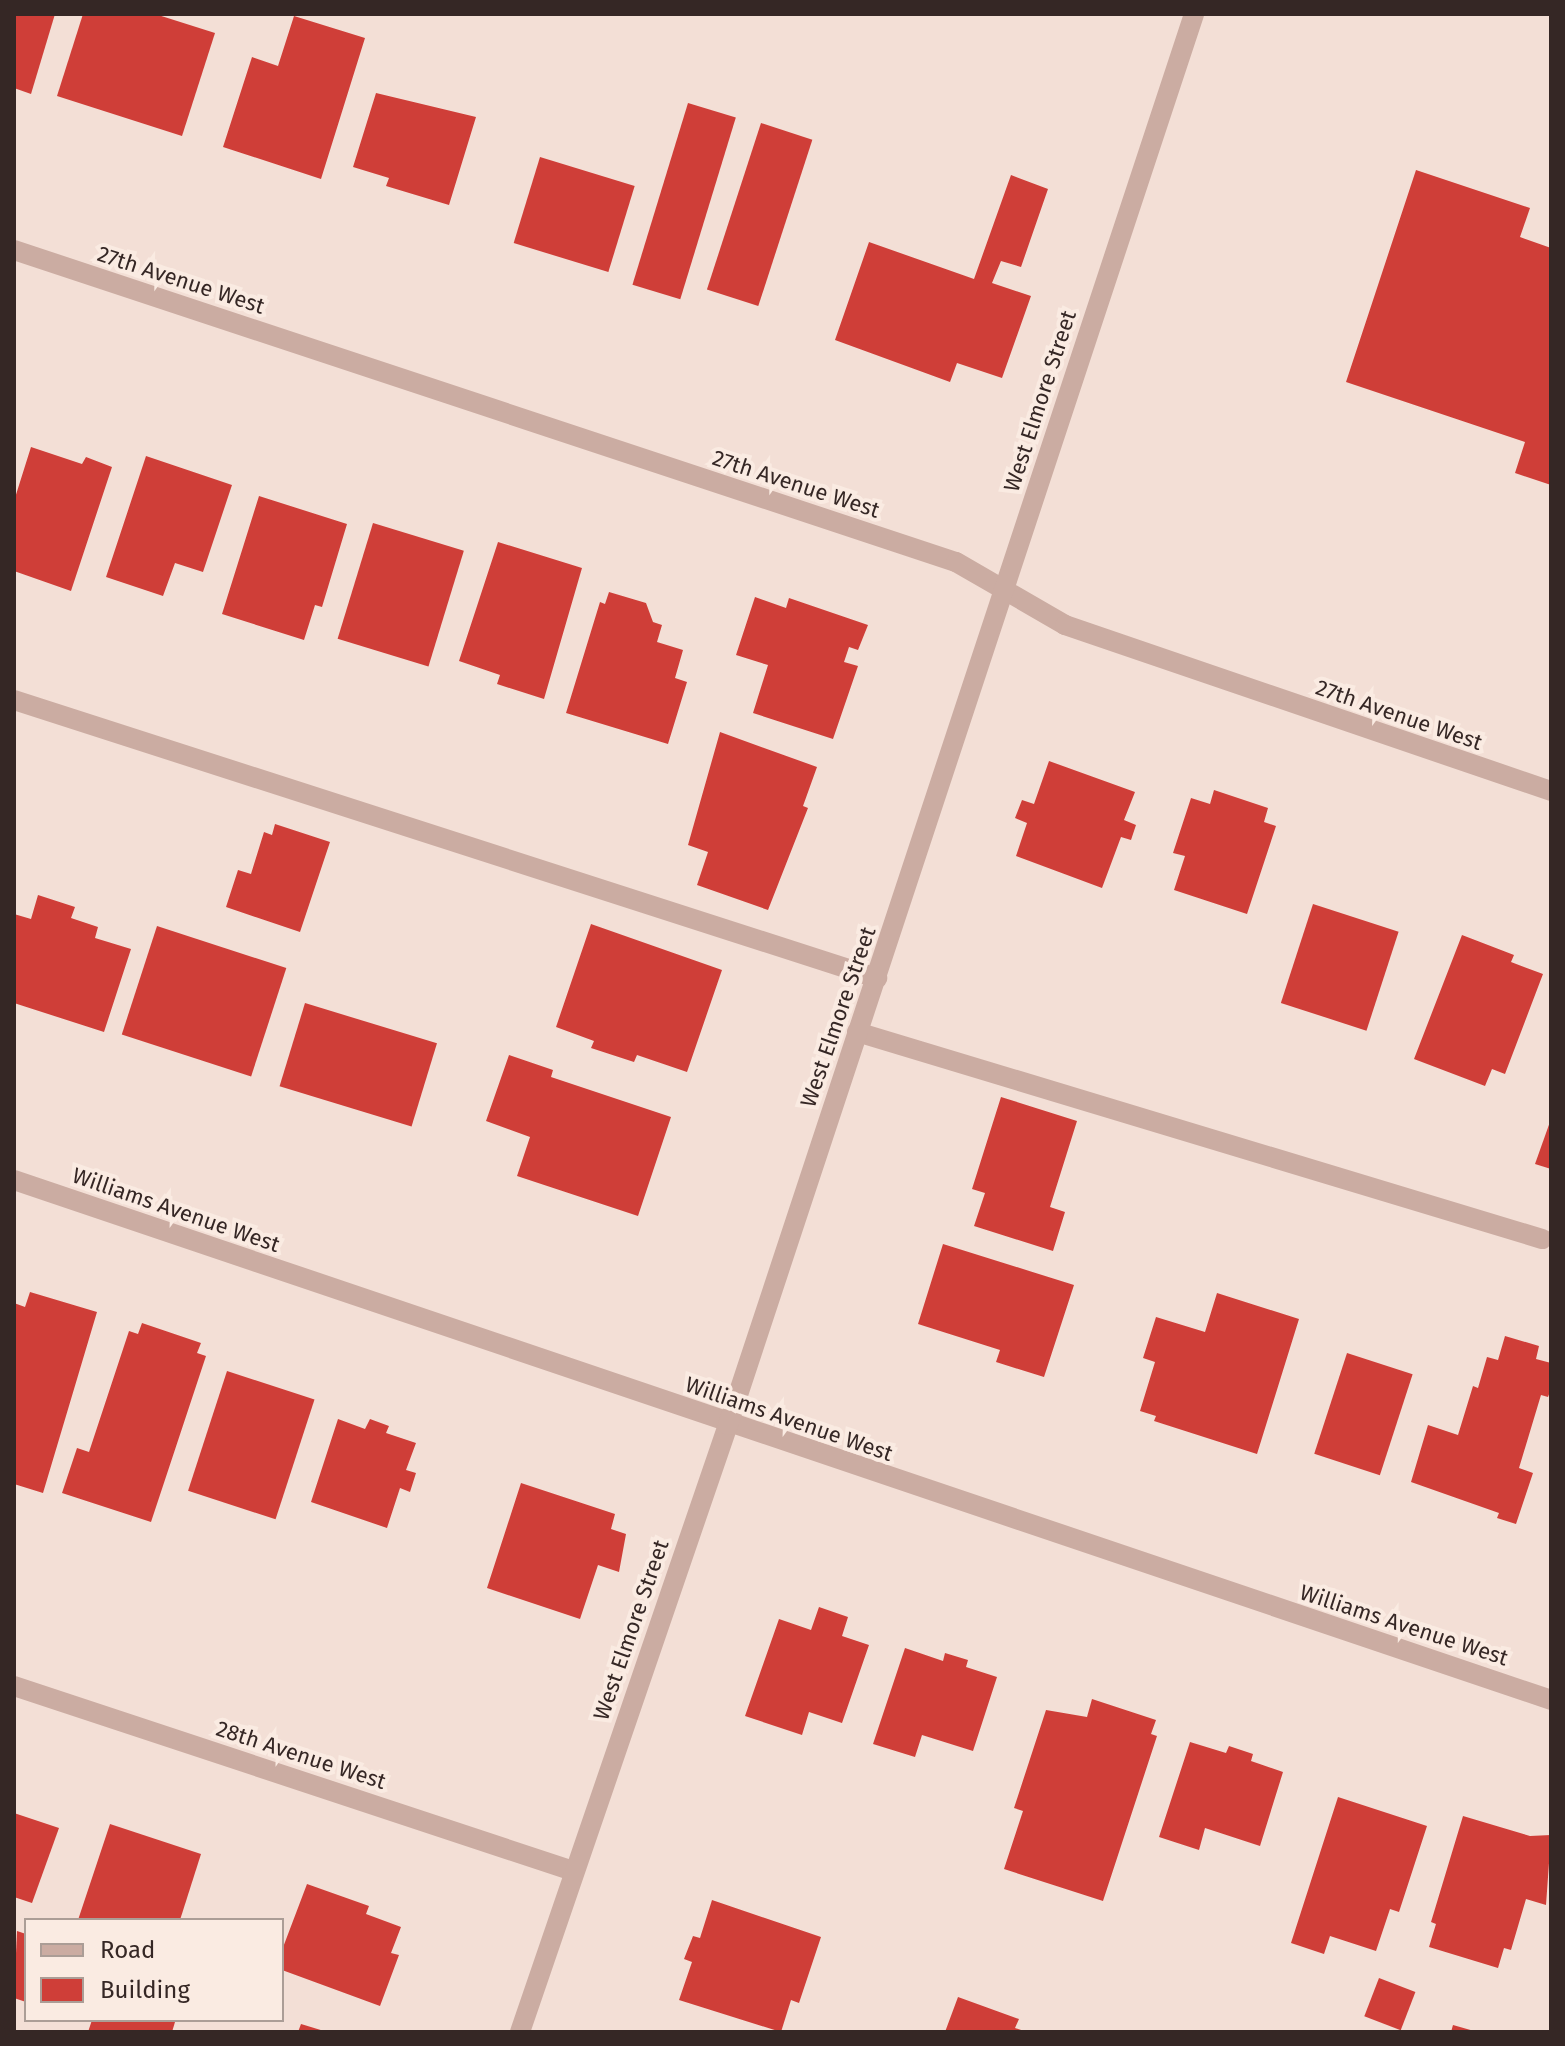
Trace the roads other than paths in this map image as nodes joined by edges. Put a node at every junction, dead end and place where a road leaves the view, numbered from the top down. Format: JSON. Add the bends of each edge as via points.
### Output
{"nodes":[{"id":1,"x":1194,"y":14,"type":"edge"},
{"id":2,"x":14,"y":250,"type":"edge"},
{"id":3,"x":1003,"y":591,"type":"junction"},
{"id":4,"x":14,"y":700,"type":"edge"},
{"id":5,"x":1551,"y":791,"type":"edge"},
{"id":6,"x":877,"y":978,"type":"junction"},
{"id":7,"x":857,"y":1032,"type":"junction"},
{"id":8,"x":14,"y":1180,"type":"edge"},
{"id":9,"x":1542,"y":1239,"type":"dead end"},
{"id":10,"x":728,"y":1425,"type":"junction"},
{"id":11,"x":14,"y":1686,"type":"edge"},
{"id":12,"x":1551,"y":1700,"type":"edge"},
{"id":13,"x":573,"y":1871,"type":"junction"},
{"id":14,"x":520,"y":2032,"type":"edge"}],
"edges":[{"from":1,"to":3,"type":"street","name":"West Elmore Street"},
{"from":2,"to":3,"type":"street","name":"27th Avenue West","via":[[956,562]]},
{"from":3,"to":5,"type":"street","name":"27th Avenue West","via":[[1065,625]]},
{"from":3,"to":6,"type":"street","name":"West Elmore Street"},
{"from":4,"to":6,"type":"street"},
{"from":6,"to":7,"type":"street","name":"West Elmore Street"},
{"from":7,"to":9,"type":"street"},
{"from":7,"to":10,"type":"street","name":"West Elmore Street"},
{"from":8,"to":10,"type":"street","name":"Williams Avenue West"},
{"from":10,"to":12,"type":"street","name":"Williams Avenue West"},
{"from":10,"to":13,"type":"street","name":"West Elmore Street"},
{"from":11,"to":13,"type":"street","name":"28th Avenue West"},
{"from":13,"to":14,"type":"street","name":"West Elmore Street"}]}
